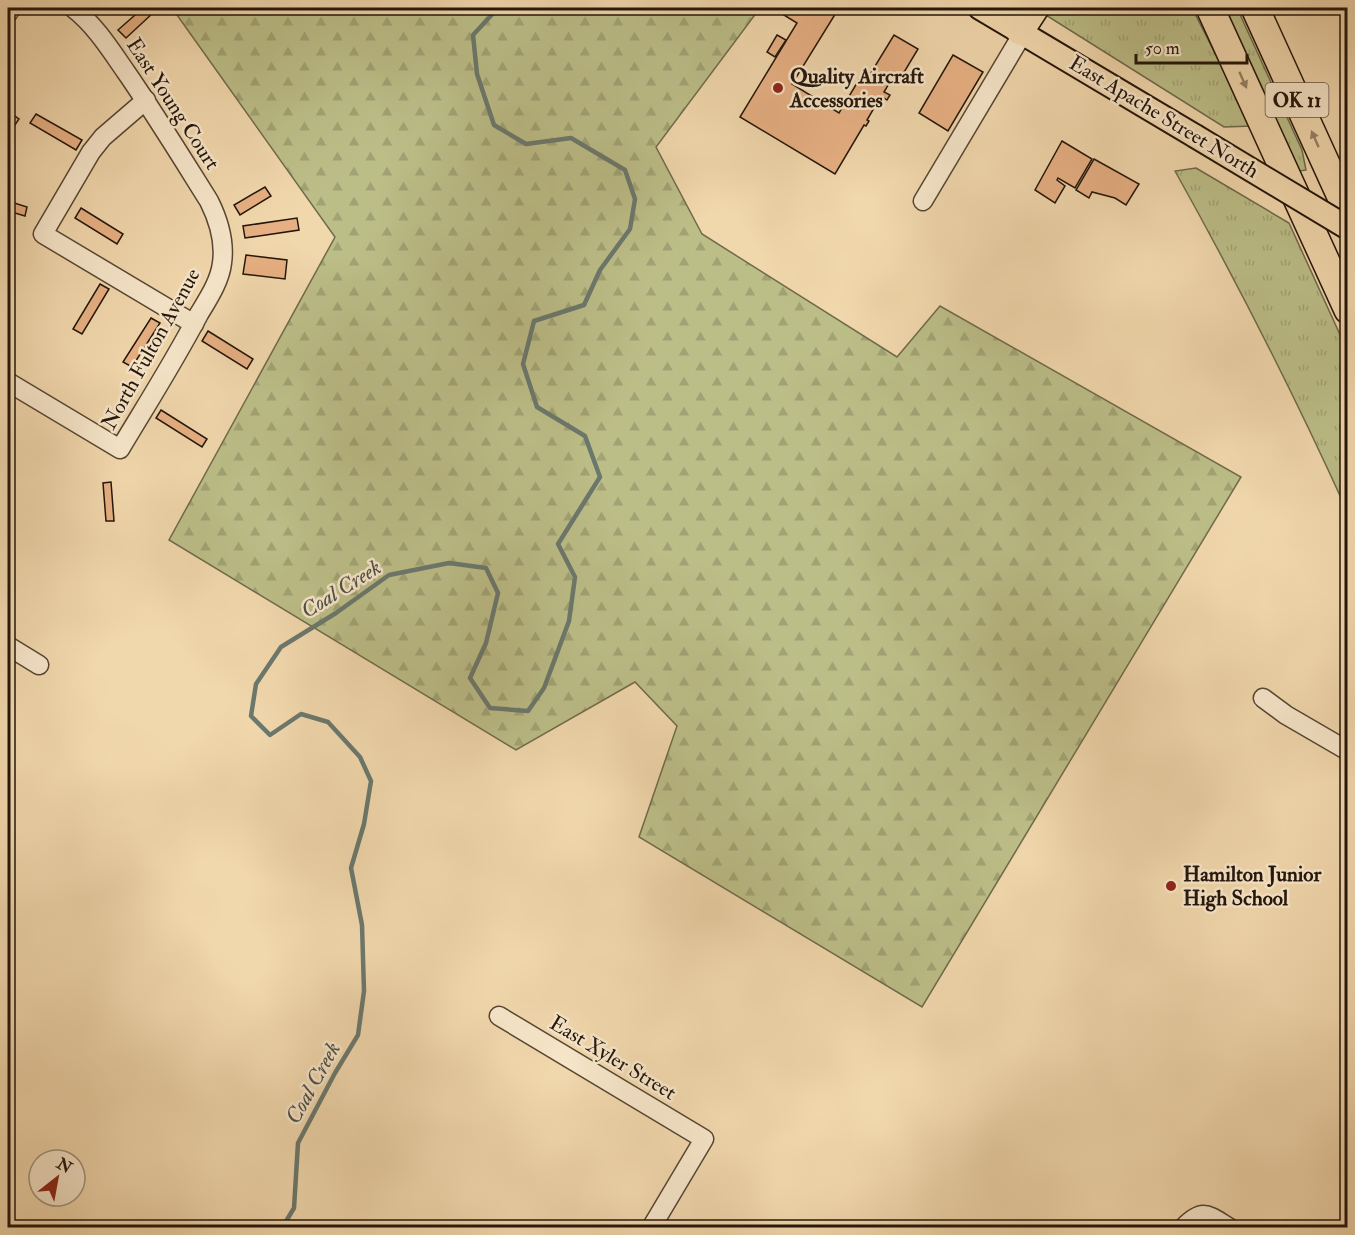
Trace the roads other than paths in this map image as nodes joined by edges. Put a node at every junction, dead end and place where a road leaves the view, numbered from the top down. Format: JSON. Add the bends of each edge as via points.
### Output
{"nodes":[{"id":1,"x":11,"y":8,"type":"edge"},
{"id":2,"x":73,"y":8,"type":"edge"},
{"id":3,"x":980,"y":8,"type":"edge"},
{"id":4,"x":1035,"y":8,"type":"edge"},
{"id":5,"x":1210,"y":8,"type":"edge"},
{"id":6,"x":1256,"y":8,"type":"edge"},
{"id":7,"x":8,"y":13,"type":"edge"},
{"id":8,"x":1021,"y":32,"type":"junction"},
{"id":9,"x":146,"y":100,"type":"junction"},
{"id":10,"x":209,"y":201,"type":"joint"},
{"id":11,"x":923,"y":201,"type":"dead end"},
{"id":12,"x":1347,"y":212,"type":"edge"},
{"id":13,"x":1347,"y":228,"type":"edge"},
{"id":14,"x":1347,"y":310,"type":"edge"},
{"id":15,"x":194,"y":324,"type":"junction"},
{"id":16,"x":8,"y":382,"type":"edge"},
{"id":17,"x":8,"y":646,"type":"edge"},
{"id":18,"x":39,"y":664,"type":"dead end"},
{"id":19,"x":1263,"y":698,"type":"dead end"},
{"id":20,"x":1347,"y":751,"type":"edge"},
{"id":21,"x":499,"y":1016,"type":"dead end"},
{"id":22,"x":651,"y":1227,"type":"edge"},
{"id":23,"x":1184,"y":1227,"type":"edge"},
{"id":24,"x":1230,"y":1227,"type":"edge"}],
"edges":[{"from":1,"to":7,"type":"street"},
{"from":2,"to":9,"type":"street","name":"East Young Court","via":[[86,18]]},
{"from":3,"to":8,"type":"main road","name":"East Apache Street North"},
{"from":4,"to":8,"type":"highway"},
{"from":5,"to":14,"type":"highway","number":"OK 11","one_way":true},
{"from":12,"to":6,"type":"highway","number":"OK 11","one_way":true},
{"from":8,"to":11,"type":"street"},
{"from":8,"to":13,"type":"main road","name":"East Apache Street North","bridge":true},
{"from":9,"to":10,"type":"street","name":"East Young Court"},
{"from":9,"to":15,"type":"street","via":[[103,137],[43,234]]},
{"from":10,"to":15,"type":"street","name":"North Fulton Avenue","via":[[220,231],[222,266]]},
{"from":15,"to":16,"type":"street","name":"North Fulton Avenue","via":[[120,449]]},
{"from":17,"to":18,"type":"street"},
{"from":19,"to":20,"type":"street"},
{"from":21,"to":22,"type":"street","name":"East Xyler Street","via":[[704,1139]]},
{"from":23,"to":24,"type":"street","via":[[1194,1216],[1202,1214]]}]}
